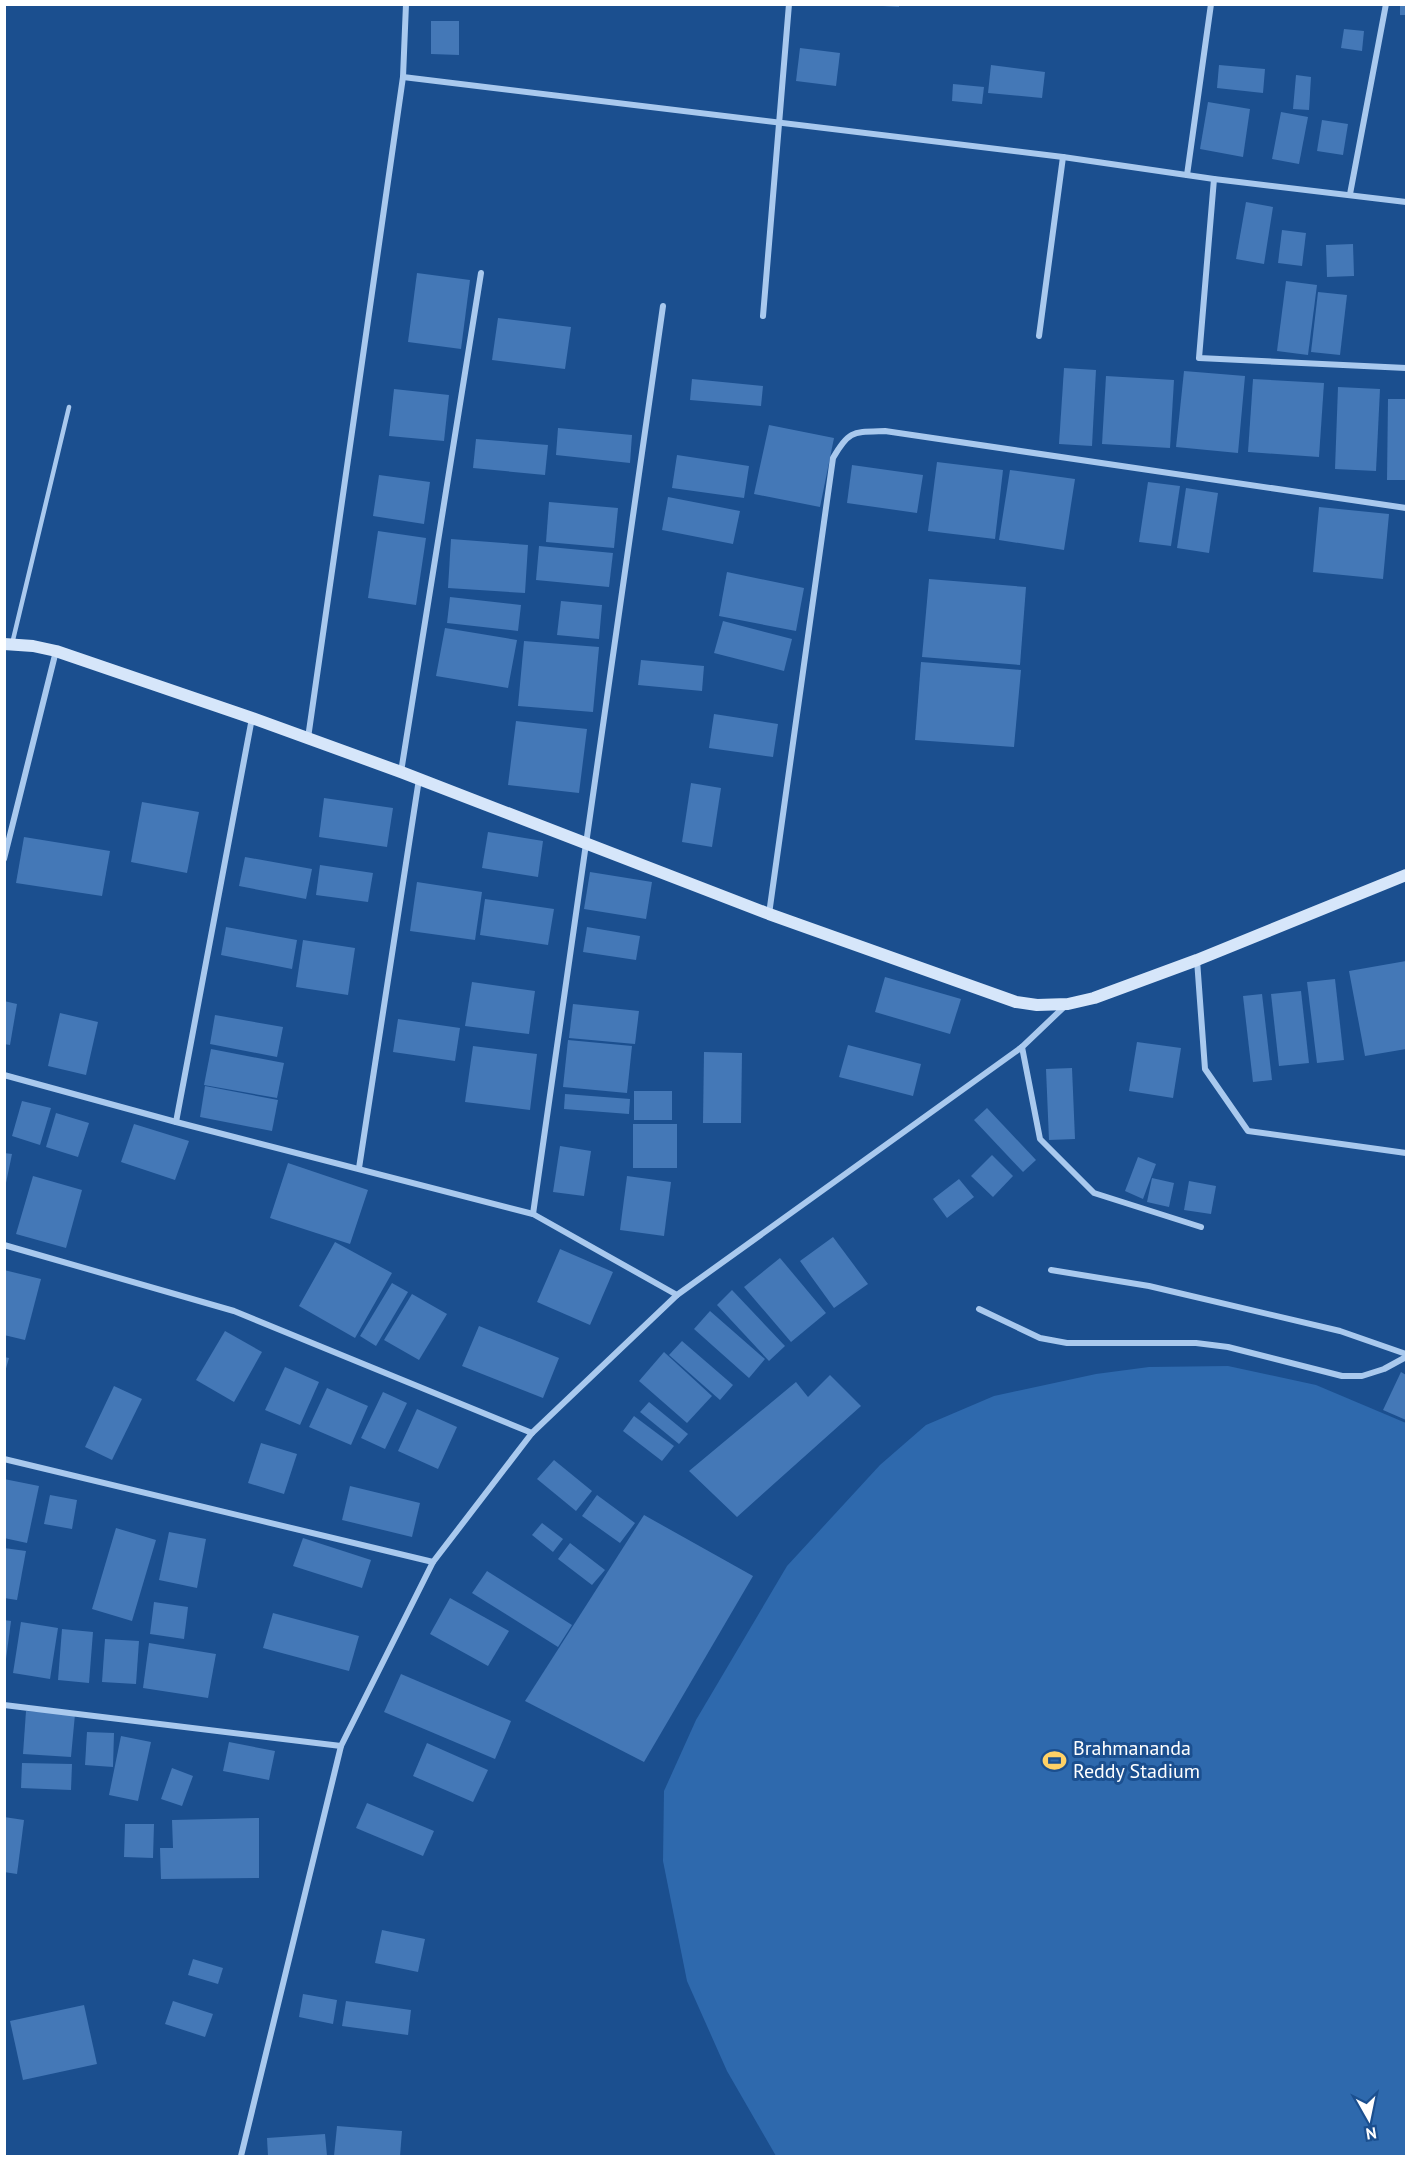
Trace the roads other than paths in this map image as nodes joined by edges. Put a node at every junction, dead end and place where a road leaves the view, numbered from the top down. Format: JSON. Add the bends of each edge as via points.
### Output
{"nodes":[{"id":1,"x":406,"y":4,"type":"edge"},
{"id":2,"x":789,"y":4,"type":"edge"},
{"id":3,"x":1210,"y":4,"type":"edge"},
{"id":4,"x":1386,"y":4,"type":"edge"},
{"id":5,"x":403,"y":77,"type":"junction"},
{"id":6,"x":778,"y":123,"type":"junction"},
{"id":7,"x":1063,"y":157,"type":"junction"},
{"id":8,"x":1187,"y":175,"type":"junction"},
{"id":9,"x":1214,"y":179,"type":"junction"},
{"id":10,"x":1350,"y":194,"type":"junction"},
{"id":11,"x":1407,"y":202,"type":"edge"},
{"id":12,"x":481,"y":273,"type":"dead end"},
{"id":13,"x":663,"y":306,"type":"dead end"},
{"id":14,"x":763,"y":316,"type":"dead end"},
{"id":15,"x":1039,"y":336,"type":"dead end"},
{"id":16,"x":1407,"y":368,"type":"edge"},
{"id":17,"x":69,"y":407,"type":"dead end"},
{"id":18,"x":1407,"y":508,"type":"edge"},
{"id":19,"x":8,"y":644,"type":"edge"},
{"id":20,"x":56,"y":651,"type":"junction"},
{"id":21,"x":252,"y":718,"type":"junction"},
{"id":22,"x":308,"y":738,"type":"junction"},
{"id":23,"x":401,"y":772,"type":"junction"},
{"id":24,"x":419,"y":779,"type":"junction"},
{"id":25,"x":586,"y":843,"type":"junction"},
{"id":26,"x":4,"y":859,"type":"edge"},
{"id":27,"x":1407,"y":875,"type":"edge"},
{"id":28,"x":769,"y":914,"type":"junction"},
{"id":29,"x":1197,"y":960,"type":"junction"},
{"id":30,"x":1068,"y":1004,"type":"junction"},
{"id":31,"x":1022,"y":1047,"type":"junction"},
{"id":32,"x":4,"y":1075,"type":"edge"},
{"id":33,"x":176,"y":1122,"type":"junction"},
{"id":34,"x":1407,"y":1153,"type":"edge"},
{"id":35,"x":359,"y":1168,"type":"junction"},
{"id":36,"x":533,"y":1214,"type":"junction"},
{"id":37,"x":1201,"y":1227,"type":"dead end"},
{"id":38,"x":4,"y":1245,"type":"edge"},
{"id":39,"x":1051,"y":1270,"type":"dead end"},
{"id":40,"x":677,"y":1295,"type":"junction"},
{"id":41,"x":979,"y":1309,"type":"dead end"},
{"id":42,"x":1407,"y":1355,"type":"edge"},
{"id":43,"x":532,"y":1433,"type":"junction"},
{"id":44,"x":4,"y":1459,"type":"edge"},
{"id":45,"x":433,"y":1563,"type":"junction"},
{"id":46,"x":4,"y":1704,"type":"edge"},
{"id":47,"x":341,"y":1746,"type":"junction"},
{"id":48,"x":241,"y":2157,"type":"edge"}],
"edges":[{"from":1,"to":5,"type":"street"},
{"from":2,"to":6,"type":"street"},
{"from":3,"to":8,"type":"street"},
{"from":4,"to":10,"type":"street"},
{"from":5,"to":6,"type":"street"},
{"from":5,"to":22,"type":"street"},
{"from":6,"to":7,"type":"street"},
{"from":6,"to":14,"type":"street"},
{"from":7,"to":8,"type":"street"},
{"from":7,"to":15,"type":"street"},
{"from":8,"to":9,"type":"street"},
{"from":9,"to":10,"type":"street"},
{"from":9,"to":16,"type":"street","via":[[1199,358]]},
{"from":10,"to":11,"type":"street"},
{"from":12,"to":23,"type":"street"},
{"from":13,"to":25,"type":"street"},
{"from":17,"to":19,"type":"lane"},
{"from":18,"to":28,"type":"street","via":[[885,431],[856,432],[843,441],[833,458]]},
{"from":19,"to":20,"type":"street"},
{"from":20,"to":21,"type":"street"},
{"from":20,"to":26,"type":"street"},
{"from":21,"to":22,"type":"street"},
{"from":21,"to":33,"type":"street"},
{"from":22,"to":23,"type":"street"},
{"from":23,"to":24,"type":"street"},
{"from":24,"to":25,"type":"street"},
{"from":24,"to":35,"type":"street"},
{"from":25,"to":28,"type":"street"},
{"from":25,"to":36,"type":"street"},
{"from":27,"to":29,"type":"street"},
{"from":28,"to":30,"type":"street","via":[[1016,1002]]},
{"from":29,"to":30,"type":"street"},
{"from":29,"to":34,"type":"street","via":[[1205,1069],[1248,1131]]},
{"from":30,"to":31,"type":"street"},
{"from":31,"to":37,"type":"street","via":[[1040,1139],[1094,1193]]},
{"from":31,"to":40,"type":"street"},
{"from":32,"to":33,"type":"street"},
{"from":33,"to":35,"type":"street"},
{"from":35,"to":36,"type":"street"},
{"from":36,"to":40,"type":"street"},
{"from":38,"to":43,"type":"street","via":[[234,1311]]},
{"from":39,"to":42,"type":"street","via":[[1149,1286],[1340,1331]]},
{"from":40,"to":43,"type":"street"},
{"from":41,"to":42,"type":"street","via":[[1040,1338],[1067,1343],[1196,1343],[1228,1347],[1342,1376],[1373,1373]]},
{"from":43,"to":45,"type":"street"},
{"from":44,"to":45,"type":"street"},
{"from":45,"to":47,"type":"street"},
{"from":46,"to":47,"type":"street"},
{"from":47,"to":48,"type":"street"}]}
